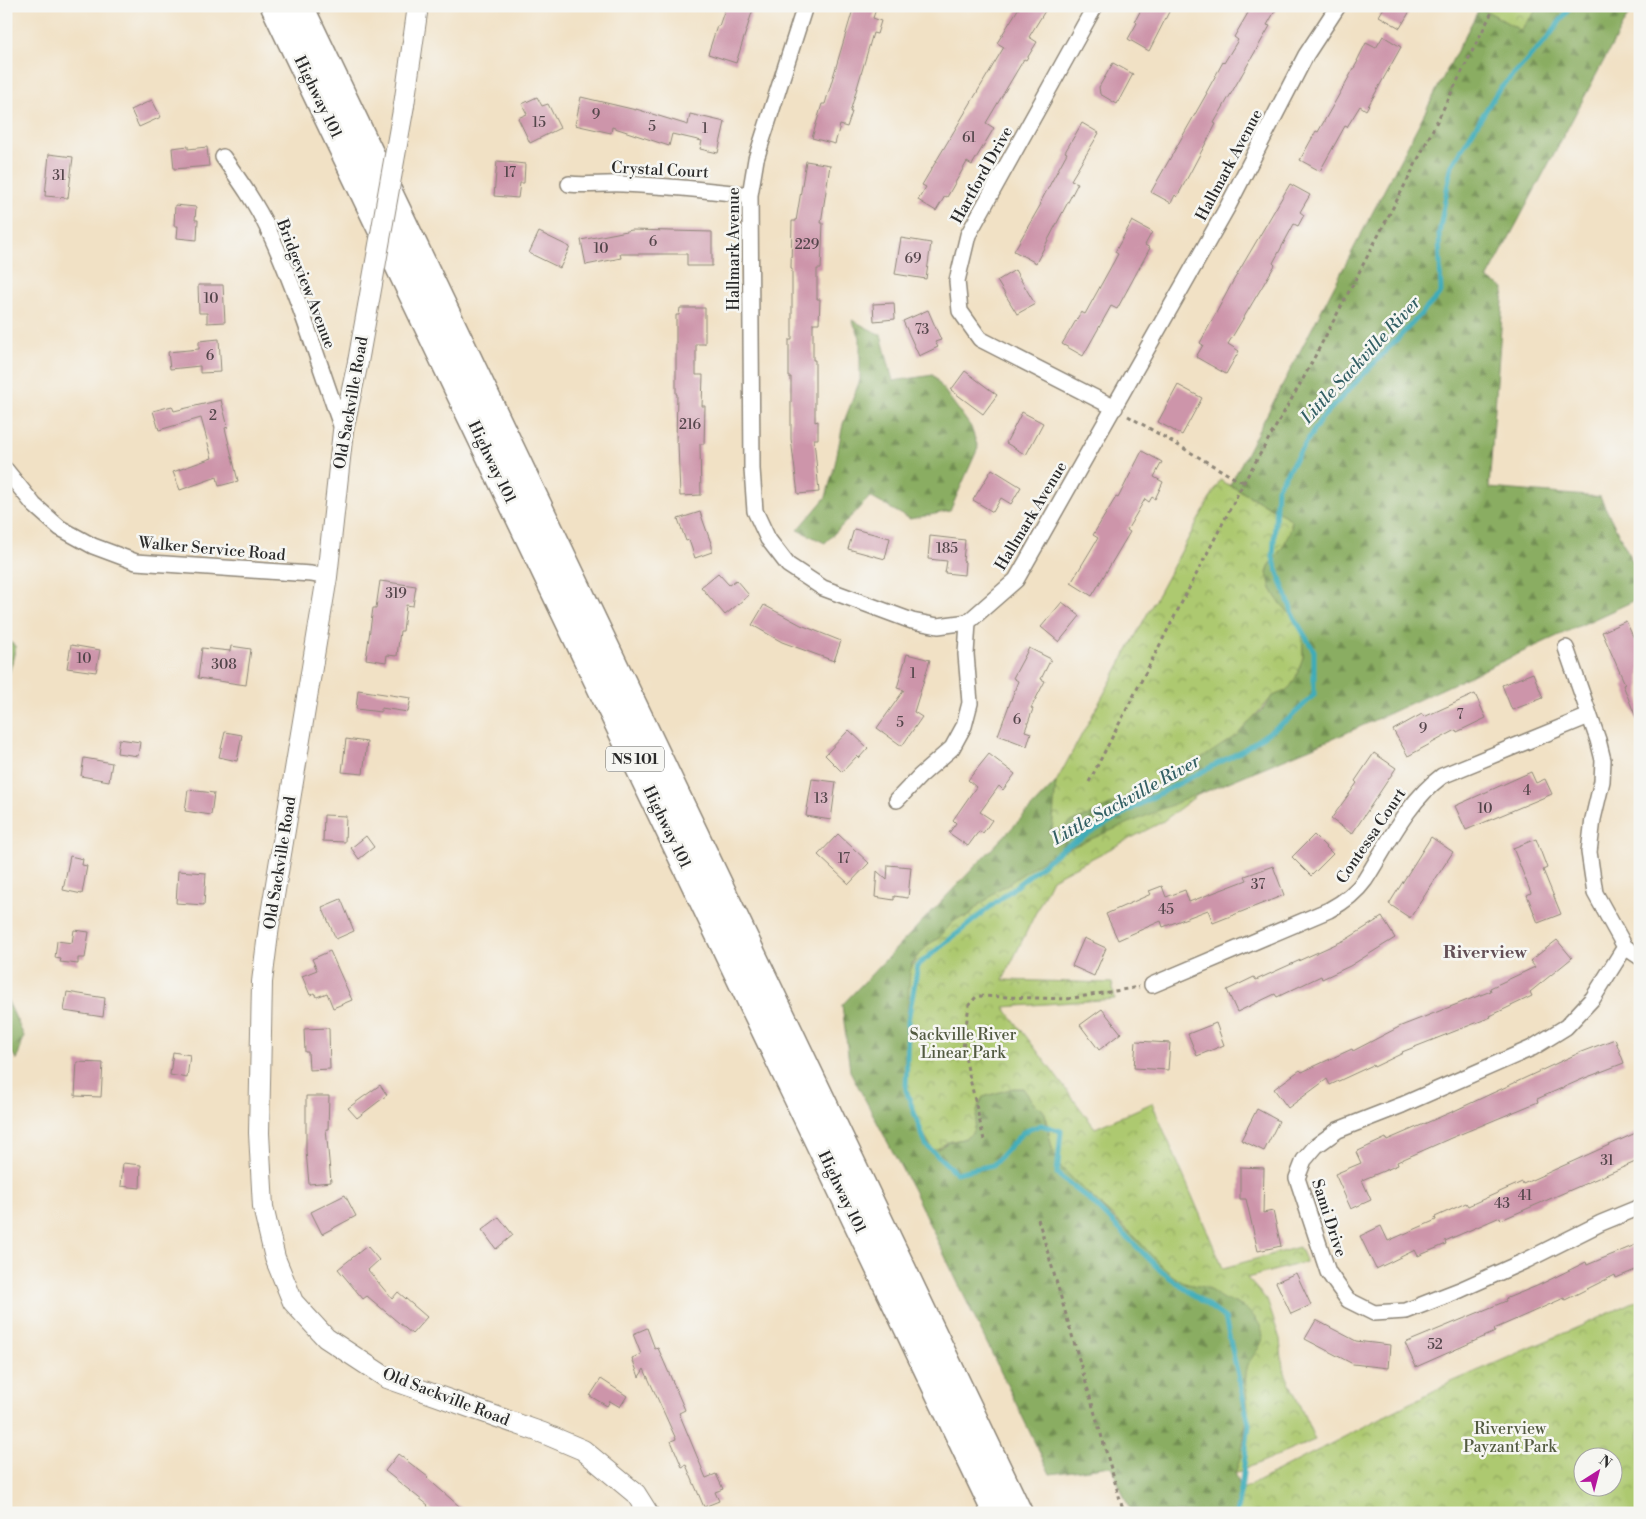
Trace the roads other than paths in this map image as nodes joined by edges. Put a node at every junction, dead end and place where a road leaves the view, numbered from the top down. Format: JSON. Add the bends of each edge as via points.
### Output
{"nodes":[{"id":1,"x":274,"y":6,"type":"edge"},
{"id":2,"x":300,"y":6,"type":"edge"},
{"id":3,"x":418,"y":6,"type":"edge"},
{"id":4,"x":805,"y":6,"type":"edge"},
{"id":5,"x":1095,"y":6,"type":"edge"},
{"id":6,"x":1338,"y":6,"type":"edge"},
{"id":7,"x":223,"y":157,"type":"dead end"},
{"id":8,"x":569,"y":184,"type":"dead end"},
{"id":9,"x":750,"y":195,"type":"junction"},
{"id":10,"x":1115,"y":408,"type":"junction"},
{"id":11,"x":343,"y":431,"type":"junction"},
{"id":12,"x":6,"y":470,"type":"edge"},
{"id":13,"x":327,"y":577,"type":"junction"},
{"id":14,"x":968,"y":622,"type":"junction"},
{"id":15,"x":1566,"y":648,"type":"dead end"},
{"id":16,"x":1589,"y":716,"type":"junction"},
{"id":17,"x":897,"y":800,"type":"dead end"},
{"id":18,"x":1625,"y":947,"type":"junction"},
{"id":19,"x":1640,"y":957,"type":"edge"},
{"id":20,"x":1152,"y":985,"type":"road end"},
{"id":21,"x":1640,"y":1207,"type":"edge"},
{"id":22,"x":648,"y":1513,"type":"edge"},
{"id":23,"x":996,"y":1513,"type":"edge"},
{"id":24,"x":1019,"y":1513,"type":"edge"}],
"edges":[{"from":1,"to":23,"type":"highway","name":"Highway 101","number":"NS 101"},
{"from":2,"to":24,"type":"highway","name":"Highway 101","number":"NS 101"},
{"from":3,"to":11,"type":"street","name":"Old Sackville Road","bridge":true,"via":[[404,105]]},
{"from":4,"to":9,"type":"street","name":"Hallmark Avenue","via":[[756,159]]},
{"from":5,"to":10,"type":"street","name":"Hartford Drive","via":[[968,235],[957,280],[960,311],[980,339]]},
{"from":6,"to":10,"type":"street","name":"Hallmark Avenue","via":[[1306,55],[1228,206]]},
{"from":7,"to":11,"type":"street","name":"Bridgeview Avenue","via":[[243,184],[268,231]]},
{"from":8,"to":9,"type":"street","name":"Crystal Court","via":[[681,187]]},
{"from":9,"to":14,"type":"street","name":"Hallmark Avenue","via":[[752,469],[755,511],[768,539],[788,566],[823,588],[912,620],[938,626]]},
{"from":10,"to":14,"type":"street","name":"Hallmark Avenue","via":[[1016,580]]},
{"from":11,"to":13,"type":"street","name":"Old Sackville Road"},
{"from":12,"to":13,"type":"street","name":"Walker Service Road","via":[[34,505],[60,528],[93,546],[136,562]]},
{"from":13,"to":22,"type":"street","name":"Old Sackville Road","via":[[262,982],[259,1133],[263,1207],[275,1258],[292,1302],[326,1338],[387,1378],[583,1450],[636,1494]]},
{"from":14,"to":17,"type":"street","via":[[966,654],[970,703],[964,726],[952,748]]},
{"from":15,"to":16,"type":"street"},
{"from":16,"to":18,"type":"street","via":[[1603,760],[1589,852],[1595,893]]},
{"from":16,"to":20,"type":"street","name":"Contessa Court","via":[[1442,776],[1428,786],[1416,799],[1357,892],[1347,900]]},
{"from":18,"to":19,"type":"street"},
{"from":18,"to":21,"type":"street","name":"Sami Drive","via":[[1593,998],[1566,1027],[1532,1048],[1338,1130],[1316,1146],[1304,1160],[1297,1178],[1328,1272],[1348,1300],[1374,1313],[1406,1311],[1460,1290]]}]}
